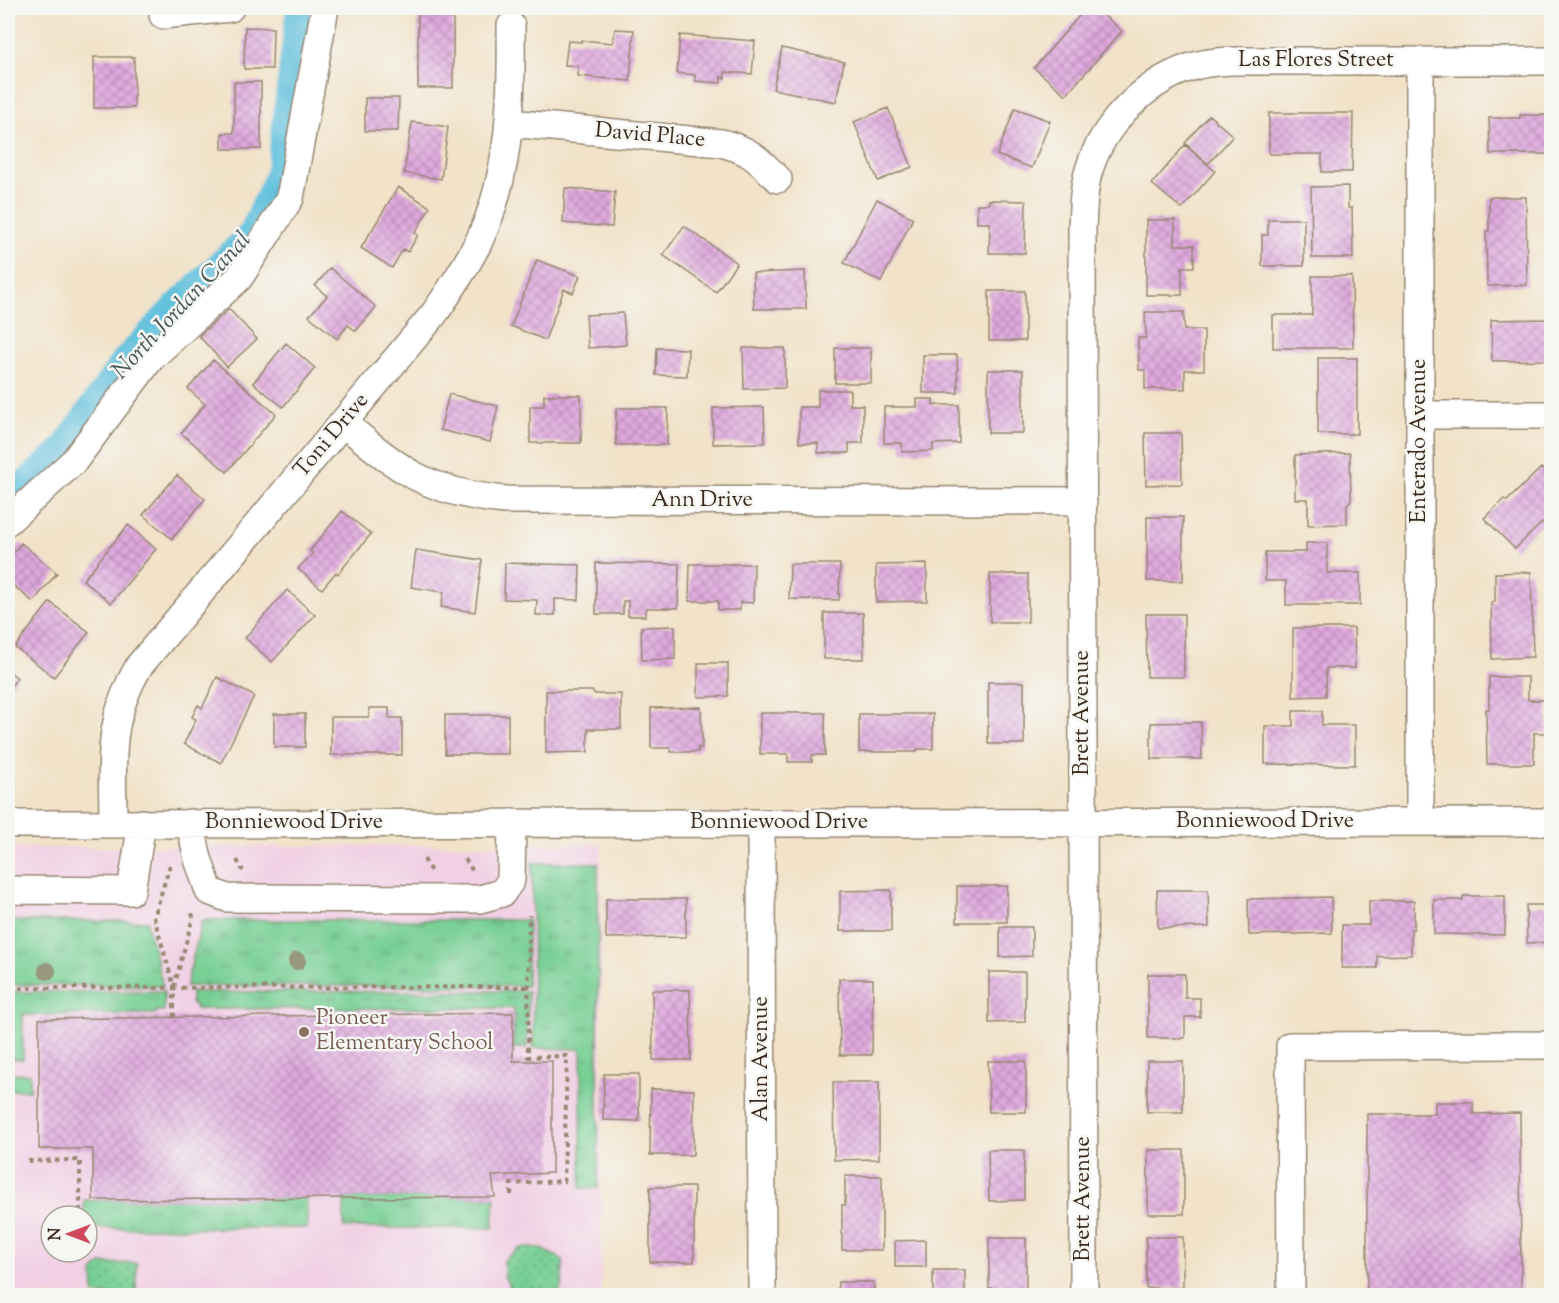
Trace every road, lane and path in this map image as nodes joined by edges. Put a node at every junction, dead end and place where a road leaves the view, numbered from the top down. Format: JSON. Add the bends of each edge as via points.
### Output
{"nodes":[{"id":1,"x":230,"y":8,"type":"edge"},
{"id":2,"x":325,"y":8,"type":"edge"},
{"id":3,"x":163,"y":15,"type":"dead end"},
{"id":4,"x":512,"y":26,"type":"dead end"},
{"id":5,"x":1420,"y":61,"type":"junction"},
{"id":6,"x":1551,"y":61,"type":"edge"},
{"id":7,"x":510,"y":123,"type":"junction"},
{"id":8,"x":1106,"y":135,"type":"joint"},
{"id":9,"x":778,"y":179,"type":"dead end"},
{"id":10,"x":1420,"y":415,"type":"junction"},
{"id":11,"x":1551,"y":415,"type":"edge"},
{"id":12,"x":343,"y":423,"type":"junction"},
{"id":13,"x":1083,"y":501,"type":"junction"},
{"id":14,"x":8,"y":521,"type":"edge"},
{"id":15,"x":1420,"y":822,"type":"junction"},
{"id":16,"x":1551,"y":822,"type":"edge"},
{"id":17,"x":142,"y":823,"type":"junction"},
{"id":18,"x":190,"y":823,"type":"junction"},
{"id":19,"x":512,"y":823,"type":"junction"},
{"id":20,"x":760,"y":823,"type":"junction"},
{"id":21,"x":1083,"y":823,"type":"junction"},
{"id":22,"x":8,"y":824,"type":"edge"},
{"id":23,"x":113,"y":824,"type":"junction"},
{"id":24,"x":176,"y":869,"type":"dead end"},
{"id":25,"x":8,"y":892,"type":"edge"},
{"id":26,"x":190,"y":907,"type":"dead end"},
{"id":27,"x":529,"y":915,"type":"dead end"},
{"id":28,"x":174,"y":987,"type":"junction"},
{"id":29,"x":529,"y":987,"type":"junction"},
{"id":30,"x":10,"y":988,"type":"dead end"},
{"id":31,"x":174,"y":1017,"type":"dead end"},
{"id":32,"x":1551,"y":1045,"type":"edge"},
{"id":33,"x":28,"y":1161,"type":"dead end"},
{"id":34,"x":512,"y":1195,"type":"dead end"},
{"id":35,"x":80,"y":1204,"type":"edge"},
{"id":36,"x":762,"y":1296,"type":"edge"},
{"id":37,"x":1084,"y":1296,"type":"edge"},
{"id":38,"x":1291,"y":1296,"type":"edge"}],
"edges":[{"from":1,"to":3,"type":"street"},
{"from":2,"to":14,"type":"street","via":[[290,198],[239,278],[151,358],[74,461]]},
{"from":4,"to":7,"type":"street","name":"Toni Drive"},
{"from":5,"to":6,"type":"street","name":"Las Flores Street"},
{"from":5,"to":8,"type":"street","name":"Las Flores Street","via":[[1239,61],[1197,65],[1156,84],[1136,99]]},
{"from":5,"to":10,"type":"street","name":"Enterado Avenue"},
{"from":7,"to":9,"type":"street","name":"David Place","via":[[720,142],[754,155]]},
{"from":7,"to":12,"type":"street","name":"Toni Drive","via":[[499,187],[465,267],[434,314]]},
{"from":8,"to":13,"type":"street","name":"Brett Avenue","via":[[1089,169],[1083,209]]},
{"from":10,"to":11,"type":"street"},
{"from":10,"to":15,"type":"street","name":"Enterado Avenue"},
{"from":12,"to":13,"type":"street","name":"Ann Drive","via":[[414,476],[472,497]]},
{"from":12,"to":23,"type":"street","name":"Toni Drive","via":[[153,647],[134,675],[114,729]]},
{"from":13,"to":21,"type":"street","name":"Brett Avenue"},
{"from":15,"to":16,"type":"street","name":"Bonniewood Drive"},
{"from":15,"to":21,"type":"street","name":"Bonniewood Drive"},
{"from":17,"to":18,"type":"street","name":"Bonniewood Drive"},
{"from":17,"to":23,"type":"street","name":"Bonniewood Drive"},
{"from":17,"to":25,"type":"street","via":[[131,891]]},
{"from":18,"to":19,"type":"street","name":"Bonniewood Drive"},
{"from":18,"to":19,"type":"street","via":[[209,891],[227,898],[480,899],[502,893],[511,880]]},
{"from":19,"to":20,"type":"street","name":"Bonniewood Drive"},
{"from":20,"to":21,"type":"street","name":"Bonniewood Drive"},
{"from":20,"to":36,"type":"street","name":"Alan Avenue"},
{"from":21,"to":37,"type":"street","name":"Brett Avenue"},
{"from":22,"to":23,"type":"street","name":"Bonniewood Drive"},
{"from":24,"to":28,"type":"path","via":[[172,859],[154,916]]},
{"from":26,"to":28,"type":"path","via":[[193,916]]},
{"from":27,"to":29,"type":"path"},
{"from":28,"to":29,"type":"path"},
{"from":28,"to":30,"type":"path"},
{"from":28,"to":31,"type":"path"},
{"from":29,"to":34,"type":"path","via":[[528,1057],[567,1056],[564,1182],[512,1184]]},
{"from":32,"to":38,"type":"street","via":[[1290,1046]]},
{"from":33,"to":35,"type":"path","via":[[80,1160]]}]}
